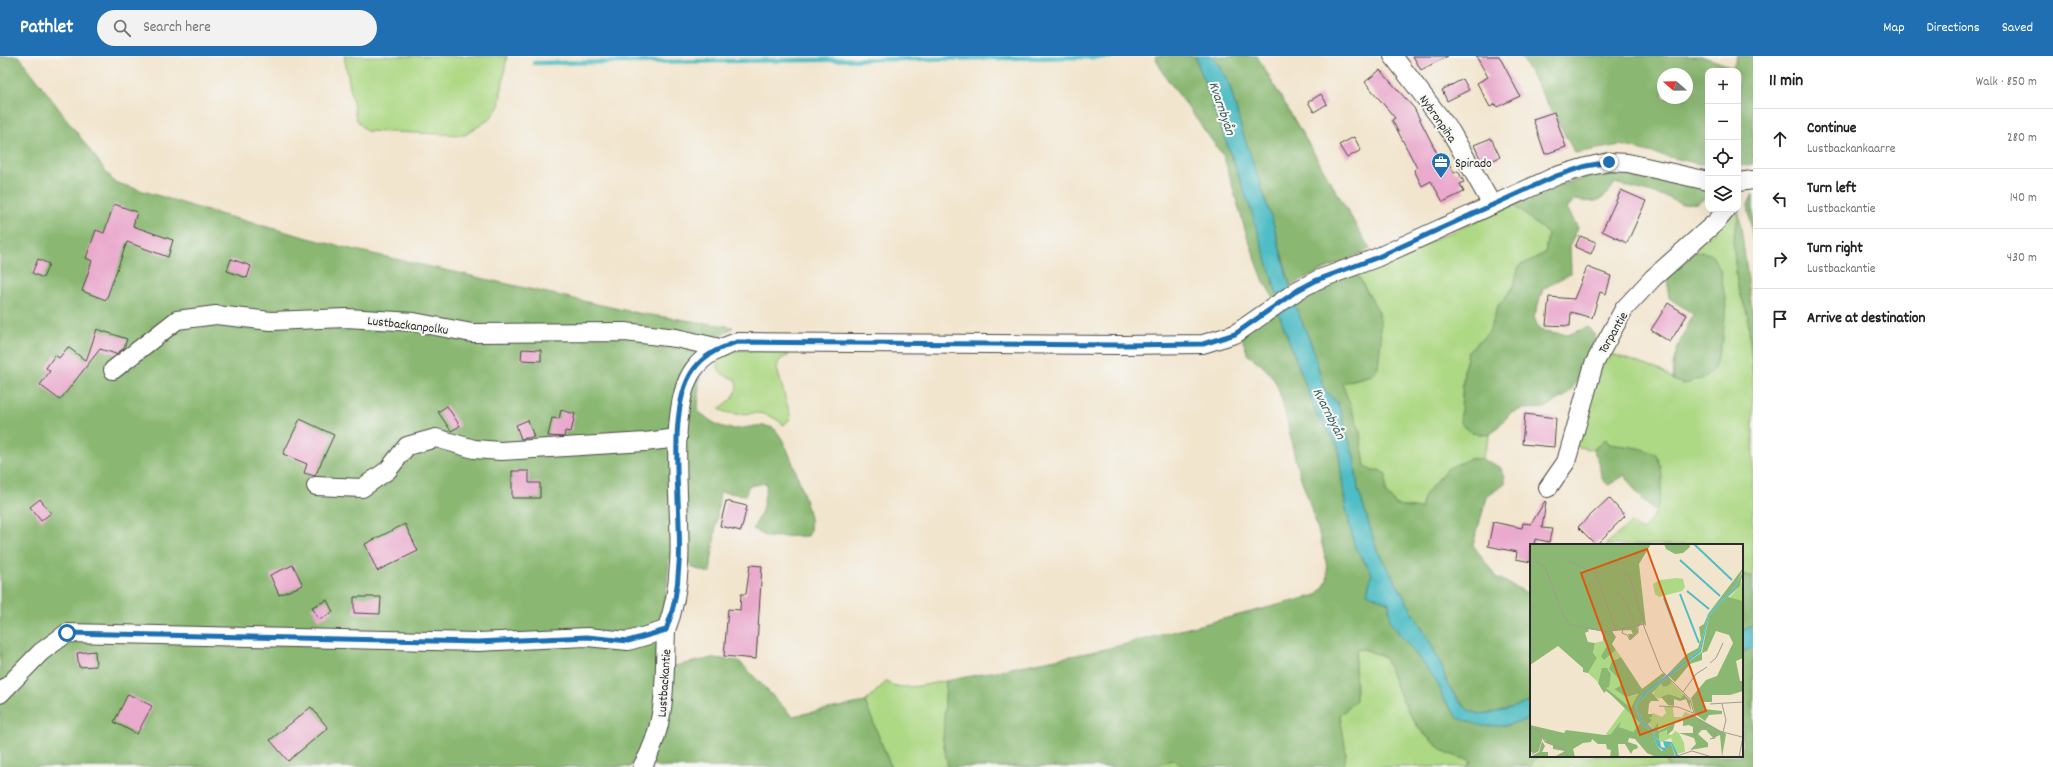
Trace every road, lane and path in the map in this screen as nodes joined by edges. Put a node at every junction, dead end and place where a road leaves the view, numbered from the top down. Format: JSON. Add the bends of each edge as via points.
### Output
{"nodes":[{"id":1,"x":1393,"y":56,"type":"edge"},
{"id":2,"x":1705,"y":180,"type":"edge"},
{"id":3,"x":1753,"y":180,"type":"edge"},
{"id":4,"x":1741,"y":182,"type":"edge"},
{"id":5,"x":1492,"y":205,"type":"junction"},
{"id":6,"x":1725,"y":212,"type":"edge"},
{"id":7,"x":720,"y":348,"type":"junction"},
{"id":8,"x":113,"y":370,"type":"dead end"},
{"id":9,"x":678,"y":438,"type":"junction"},
{"id":10,"x":316,"y":486,"type":"dead end"},
{"id":11,"x":1548,"y":488,"type":"dead end"},
{"id":12,"x":666,"y":630,"type":"junction"},
{"id":13,"x":0,"y":694,"type":"edge"},
{"id":14,"x":642,"y":767,"type":"edge"}],
"edges":[{"from":1,"to":5,"type":"street","name":"Nybronpiha","via":[[1451,132]]},
{"from":2,"to":5,"type":"street","name":"Lustbackantie","via":[[1628,163],[1609,162],[1586,166],[1556,176]]},
{"from":3,"to":4,"type":"street"},
{"from":5,"to":7,"type":"street","name":"Lustbackantie","via":[[1376,258],[1317,280],[1298,290],[1235,334],[1203,344],[737,342]]},
{"from":6,"to":11,"type":"street","name":"Torpantie","via":[[1652,278],[1624,309],[1594,364],[1566,462]]},
{"from":7,"to":8,"type":"street","name":"Lustbackanpolku","via":[[676,338],[625,332],[472,333],[414,322],[346,318],[271,321],[216,316],[177,320]]},
{"from":7,"to":9,"type":"street","name":"Lustbackantie","via":[[706,356],[694,369],[686,384],[680,400]]},
{"from":9,"to":10,"type":"street","via":[[501,452],[474,449],[436,438],[407,446],[388,470],[362,488]]},
{"from":9,"to":12,"type":"street","name":"Lustbackantie","via":[[679,564]]},
{"from":12,"to":13,"type":"street","via":[[628,641],[587,637],[478,642],[67,633],[41,652]]},
{"from":12,"to":14,"type":"street","name":"Lustbackantie","via":[[659,730]]}]}
